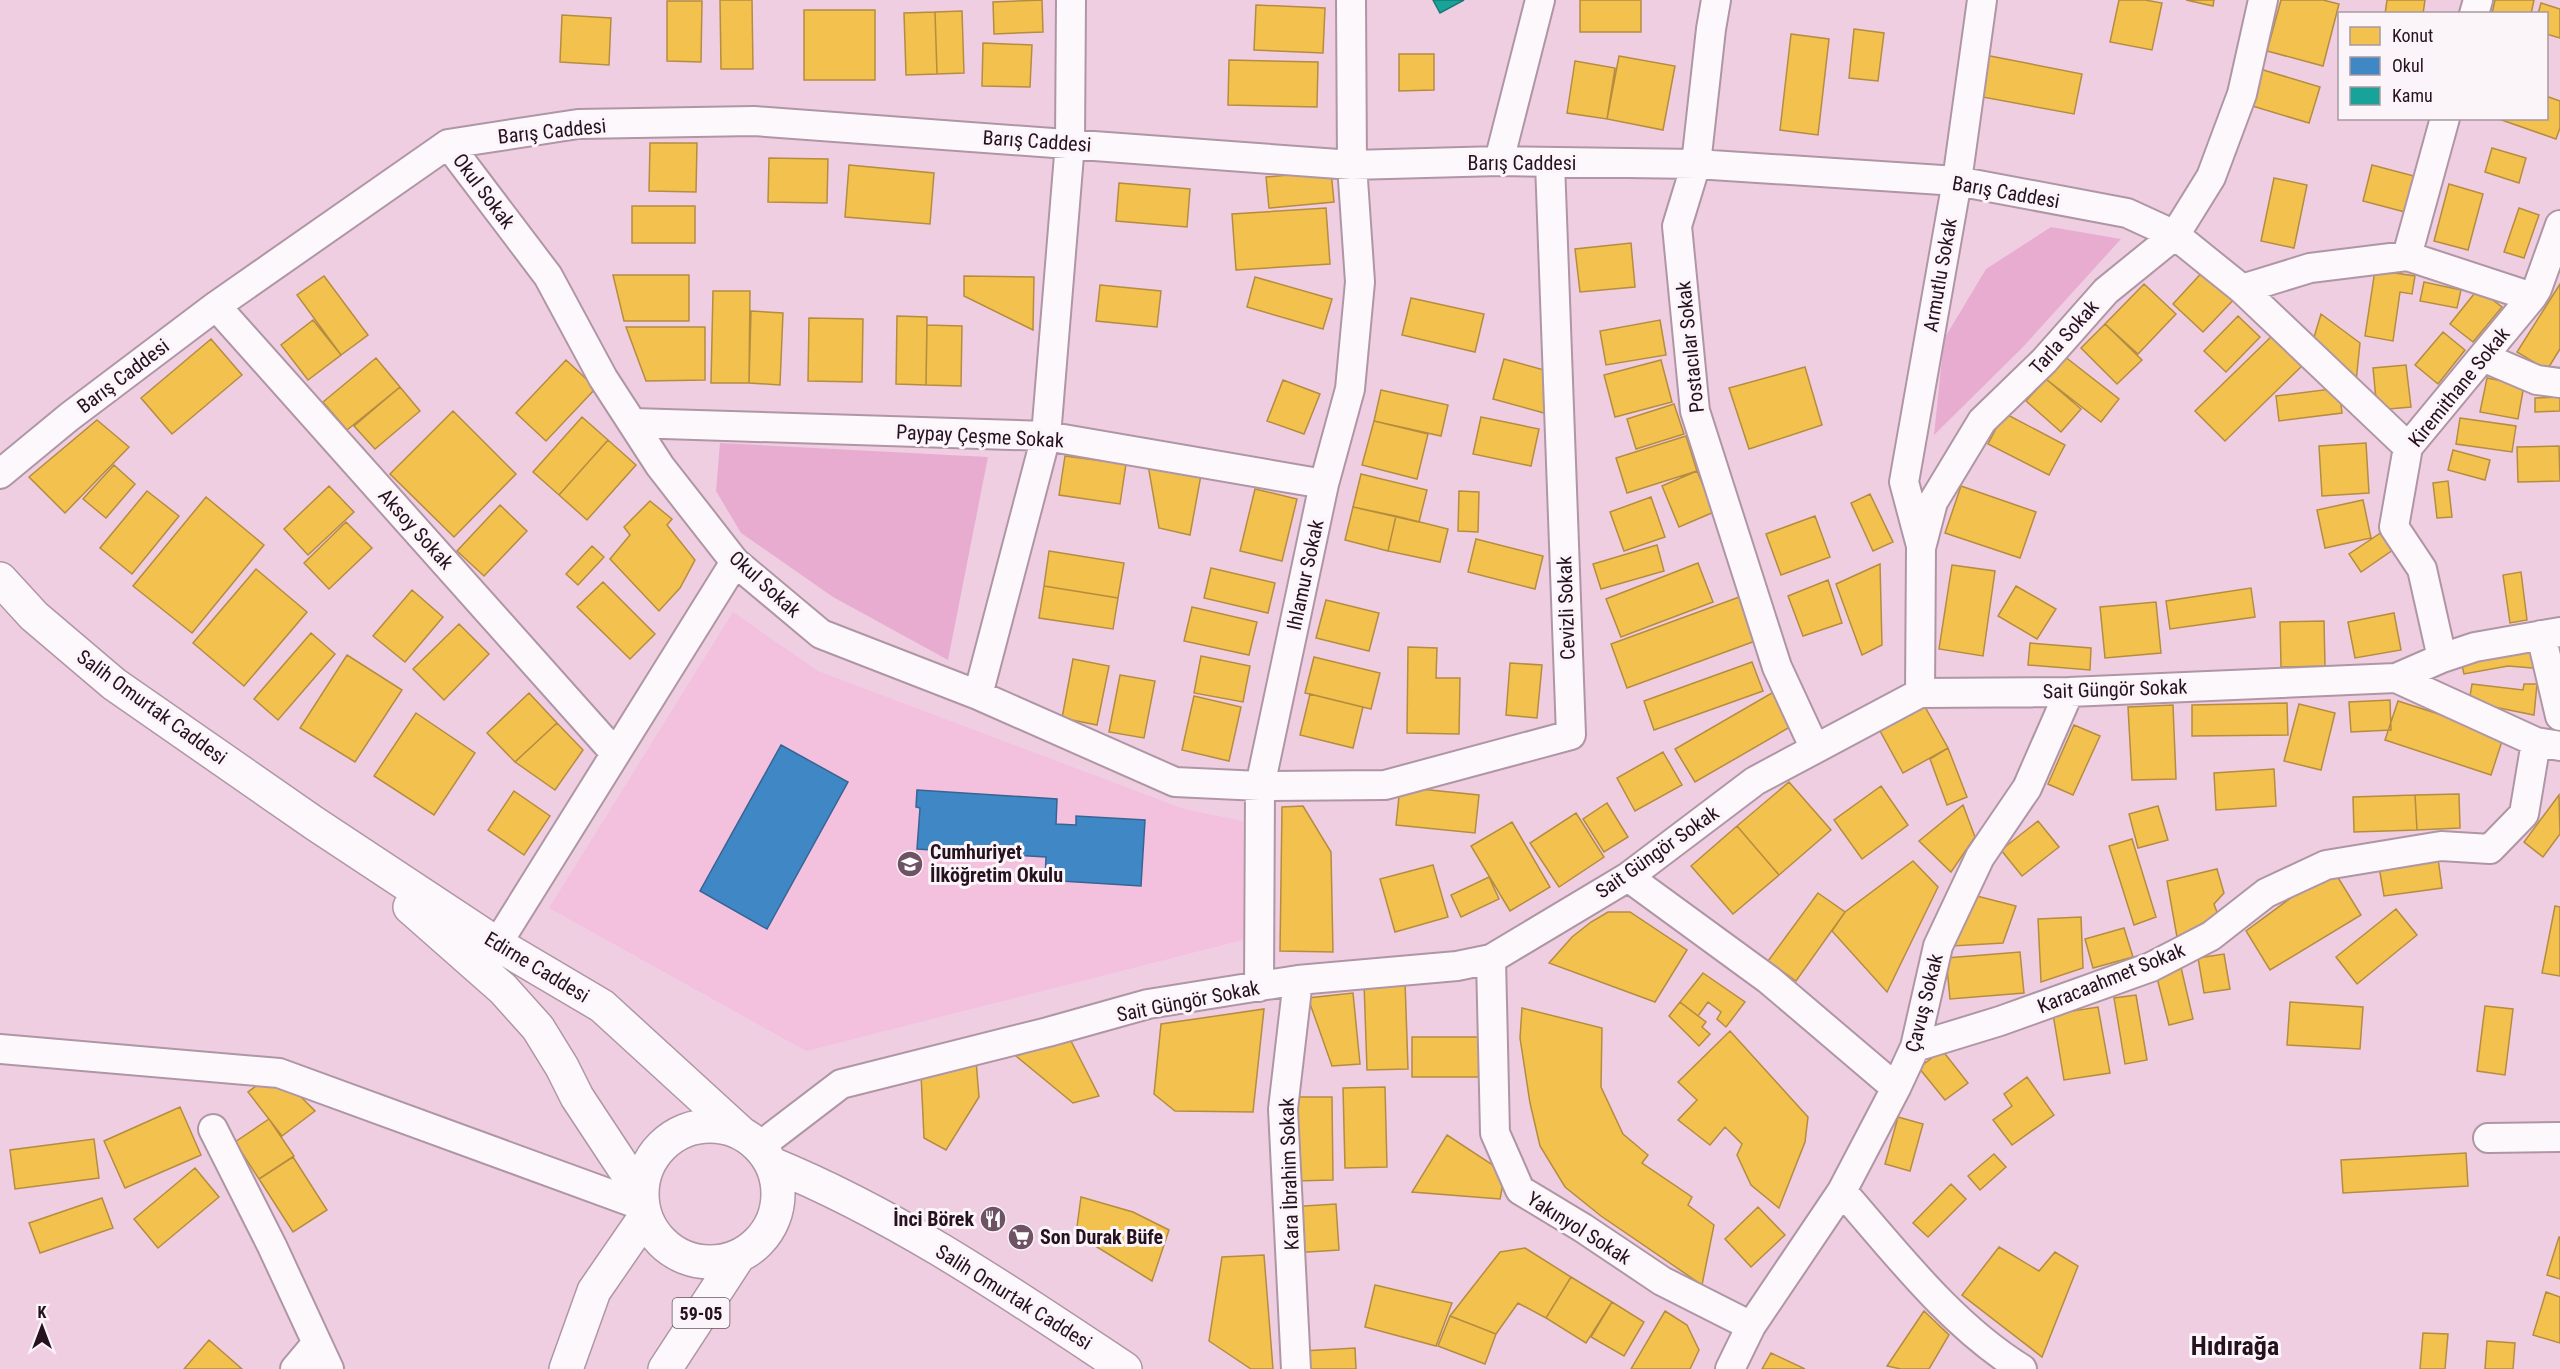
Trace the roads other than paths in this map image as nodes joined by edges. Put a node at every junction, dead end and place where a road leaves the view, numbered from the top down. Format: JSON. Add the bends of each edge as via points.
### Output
{"nodes":[{"id":1,"x":1071,"y":0,"type":"edge"},
{"id":2,"x":1351,"y":0,"type":"edge"},
{"id":3,"x":1540,"y":0,"type":"edge"},
{"id":4,"x":1716,"y":0,"type":"edge"},
{"id":5,"x":1982,"y":0,"type":"edge"},
{"id":6,"x":2263,"y":0,"type":"edge"},
{"id":7,"x":2444,"y":120,"type":"edge"},
{"id":8,"x":1070,"y":143,"type":"junction"},
{"id":9,"x":448,"y":144,"type":"junction"},
{"id":10,"x":1499,"y":161,"type":"junction"},
{"id":11,"x":1550,"y":163,"type":"junction"},
{"id":12,"x":1696,"y":164,"type":"junction"},
{"id":13,"x":1352,"y":165,"type":"junction"},
{"id":14,"x":1957,"y":182,"type":"junction"},
{"id":15,"x":2560,"y":225,"type":"edge"},
{"id":16,"x":2175,"y":235,"type":"junction"},
{"id":17,"x":2407,"y":256,"type":"junction"},
{"id":18,"x":2242,"y":289,"type":"junction"},
{"id":19,"x":2532,"y":297,"type":"junction"},
{"id":20,"x":216,"y":306,"type":"junction"},
{"id":21,"x":2483,"y":357,"type":"junction"},
{"id":22,"x":2560,"y":383,"type":"edge"},
{"id":23,"x":633,"y":423,"type":"junction"},
{"id":24,"x":1046,"y":436,"type":"junction"},
{"id":25,"x":2408,"y":447,"type":"junction"},
{"id":26,"x":0,"y":474,"type":"edge"},
{"id":27,"x":1324,"y":484,"type":"junction"},
{"id":28,"x":1921,"y":548,"type":"junction"},
{"id":29,"x":735,"y":562,"type":"junction"},
{"id":30,"x":0,"y":579,"type":"edge"},
{"id":31,"x":2551,"y":634,"type":"edge"},
{"id":32,"x":2442,"y":658,"type":"junction"},
{"id":33,"x":2396,"y":678,"type":"junction"},
{"id":34,"x":2069,"y":692,"type":"junction"},
{"id":35,"x":1920,"y":693,"type":"junction"},
{"id":36,"x":978,"y":695,"type":"junction"},
{"id":37,"x":2560,"y":716,"type":"edge"},
{"id":38,"x":2548,"y":744,"type":"edge"},
{"id":39,"x":1815,"y":749,"type":"junction"},
{"id":40,"x":615,"y":753,"type":"junction"},
{"id":41,"x":1260,"y":786,"type":"junction"},
{"id":42,"x":314,"y":822,"type":"junction"},
{"id":43,"x":1628,"y":877,"type":"junction"},
{"id":44,"x":497,"y":944,"type":"junction"},
{"id":45,"x":1491,"y":959,"type":"junction"},
{"id":46,"x":1298,"y":980,"type":"junction"},
{"id":47,"x":1259,"y":987,"type":"junction"},
{"id":48,"x":1915,"y":1047,"type":"junction"},
{"id":49,"x":0,"y":1049,"type":"edge"},
{"id":50,"x":1896,"y":1088,"type":"junction"},
{"id":51,"x":213,"y":1129,"type":"dead end"},
{"id":52,"x":2560,"y":1137,"type":"edge"},
{"id":53,"x":2488,"y":1138,"type":"dead end"},
{"id":54,"x":758,"y":1148,"type":"junction"},
{"id":55,"x":1842,"y":1191,"type":"junction"},
{"id":56,"x":643,"y":1206,"type":"junction"},
{"id":57,"x":738,"y":1257,"type":"junction"},
{"id":58,"x":1751,"y":1326,"type":"junction"},
{"id":59,"x":316,"y":1344,"type":"junction"},
{"id":60,"x":2006,"y":1365,"type":"edge"},
{"id":61,"x":295,"y":1369,"type":"edge"},
{"id":62,"x":329,"y":1369,"type":"edge"},
{"id":63,"x":566,"y":1369,"type":"edge"},
{"id":64,"x":665,"y":1369,"type":"edge"},
{"id":65,"x":1125,"y":1369,"type":"edge"},
{"id":66,"x":1296,"y":1369,"type":"edge"},
{"id":67,"x":1730,"y":1369,"type":"edge"}],
"edges":[{"from":1,"to":8,"type":"street"},
{"from":2,"to":13,"type":"street","name":"Ihlamur Sokak"},
{"from":3,"to":10,"type":"street"},
{"from":4,"to":12,"type":"street","name":"Postacılar Sokak"},
{"from":5,"to":14,"type":"street","name":"Armutlu Sokak"},
{"from":6,"to":16,"type":"street","name":"Tarla Sokak","via":[[2242,94],[2219,156],[2211,177]]},
{"from":7,"to":17,"type":"street"},
{"from":8,"to":9,"type":"street","name":"Barış Caddesi","via":[[754,121],[578,124]]},
{"from":8,"to":13,"type":"street","name":"Barış Caddesi"},
{"from":8,"to":24,"type":"street"},
{"from":9,"to":20,"type":"street","name":"Barış Caddesi"},
{"from":9,"to":23,"type":"street","name":"Okul Sokak","via":[[548,276],[603,378]]},
{"from":10,"to":11,"type":"street","name":"Barış Caddesi"},
{"from":10,"to":13,"type":"street","name":"Barış Caddesi"},
{"from":11,"to":12,"type":"street","name":"Barış Caddesi"},
{"from":11,"to":41,"type":"street","name":"Cevizli Sokak","via":[[1571,735],[1385,785]]},
{"from":12,"to":14,"type":"street","name":"Barış Caddesi"},
{"from":12,"to":39,"type":"street","name":"Postacılar Sokak","via":[[1677,226],[1695,411],[1777,667]]},
{"from":13,"to":27,"type":"street","name":"Ihlamur Sokak","via":[[1360,282],[1350,389]]},
{"from":14,"to":16,"type":"street","name":"Barış Caddesi","via":[[2127,213]]},
{"from":14,"to":28,"type":"street","name":"Armutlu Sokak","via":[[1904,482]]},
{"from":15,"to":19,"type":"street","name":"Kiremithane Sokak"},
{"from":16,"to":18,"type":"street","name":"Barış Caddesi"},
{"from":16,"to":28,"type":"street","name":"Tarla Sokak","via":[[2106,291],[2044,361],[1982,421],[1933,502]]},
{"from":17,"to":18,"type":"street","via":[[2310,268]]},
{"from":17,"to":19,"type":"street"},
{"from":18,"to":25,"type":"street","name":"Barış Caddesi"},
{"from":19,"to":21,"type":"street","name":"Kiremithane Sokak"},
{"from":20,"to":26,"type":"street","name":"Barış Caddesi"},
{"from":20,"to":40,"type":"street","name":"Aksoy Sokak"},
{"from":21,"to":22,"type":"street","via":[[2537,381]]},
{"from":21,"to":25,"type":"street","name":"Kiremithane Sokak"},
{"from":23,"to":24,"type":"street","name":"Paypay Çeşme Sokak"},
{"from":23,"to":29,"type":"street","name":"Okul Sokak","via":[[660,466]]},
{"from":24,"to":27,"type":"street","name":"Paypay Çeşme Sokak"},
{"from":24,"to":36,"type":"street"},
{"from":25,"to":32,"type":"street","name":"Kiremithane Sokak","via":[[2394,527],[2422,569]]},
{"from":27,"to":41,"type":"street","name":"Ihlamur Sokak"},
{"from":28,"to":35,"type":"street","name":"Tarla Sokak"},
{"from":29,"to":36,"type":"street","name":"Okul Sokak","via":[[821,634]]},
{"from":29,"to":40,"type":"street"},
{"from":30,"to":42,"type":"main road","name":"Salih Omurtak Caddesi","via":[[34,616],[114,684]]},
{"from":31,"to":32,"type":"street","via":[[2475,647]]},
{"from":31,"to":37,"type":"street"},
{"from":32,"to":33,"type":"street"},
{"from":33,"to":34,"type":"street","name":"Sait Güngör Sokak"},
{"from":33,"to":38,"type":"street","name":"Sait Güngör Sokak"},
{"from":34,"to":35,"type":"street","name":"Sait Güngör Sokak"},
{"from":34,"to":48,"type":"street","name":"Çavuş Sokak","via":[[2027,788],[1980,857],[1938,946]]},
{"from":35,"to":39,"type":"street","name":"Sait Güngör Sokak"},
{"from":36,"to":41,"type":"street","name":"Okul Sokak","via":[[1175,782]]},
{"from":38,"to":48,"type":"street","name":"Karacaahmet Sokak","via":[[2524,814],[2490,849],[2441,846],[2326,865],[2266,893],[2211,936],[2151,967]]},
{"from":39,"to":43,"type":"street","name":"Sait Güngör Sokak","via":[[1755,782]]},
{"from":40,"to":44,"type":"street"},
{"from":41,"to":47,"type":"street","name":"Ihlamur Sokak"},
{"from":42,"to":44,"type":"main road","name":"Edirne Caddesi"},
{"from":42,"to":56,"type":"main road","via":[[503,989],[538,1028]]},
{"from":43,"to":45,"type":"street","name":"Sait Güngör Sokak"},
{"from":43,"to":50,"type":"street","via":[[1769,980]]},
{"from":44,"to":54,"type":"main road","name":"Edirne Caddesi","via":[[602,1006]]},
{"from":45,"to":46,"type":"street","name":"Sait Güngör Sokak","via":[[1457,966]]},
{"from":45,"to":58,"type":"street","name":"Yakınyol Sokak","via":[[1495,1132],[1520,1190],[1662,1281]]},
{"from":46,"to":47,"type":"street","name":"Sait Güngör Sokak"},
{"from":46,"to":66,"type":"street","name":"Kara İbrahim Sokak","via":[[1283,1109]]},
{"from":47,"to":54,"type":"street","name":"Sait Güngör Sokak","via":[[1148,1004],[841,1084]]},
{"from":48,"to":50,"type":"street","name":"Çavuş Sokak"},
{"from":49,"to":56,"type":"street","via":[[279,1073]]},
{"from":50,"to":55,"type":"street","name":"Çavuş Sokak"},
{"from":51,"to":59,"type":"street"},
{"from":52,"to":53,"type":"street"},
{"from":54,"to":56,"type":"main road","via":[[719,1126],[696,1127],[674,1136],[657,1151],[645,1171]]},
{"from":54,"to":57,"type":"main road","via":[[778,1185],[778,1207],[770,1228],[756,1245]]},
{"from":54,"to":65,"type":"main road","name":"Salih Omurtak Caddesi","via":[[987,1277]]},
{"from":55,"to":58,"type":"street","name":"Çavuş Sokak"},
{"from":55,"to":60,"type":"street","via":[[1934,1296]]},
{"from":56,"to":57,"type":"main road","via":[[656,1238],[674,1253],[694,1261],[716,1263]]},
{"from":56,"to":63,"type":"main road","via":[[594,1291]]},
{"from":57,"to":64,"type":"main road","number":"59-05"},
{"from":58,"to":67,"type":"street","name":"Çavuş Sokak"},
{"from":59,"to":61,"type":"street"},
{"from":59,"to":62,"type":"street"}]}
